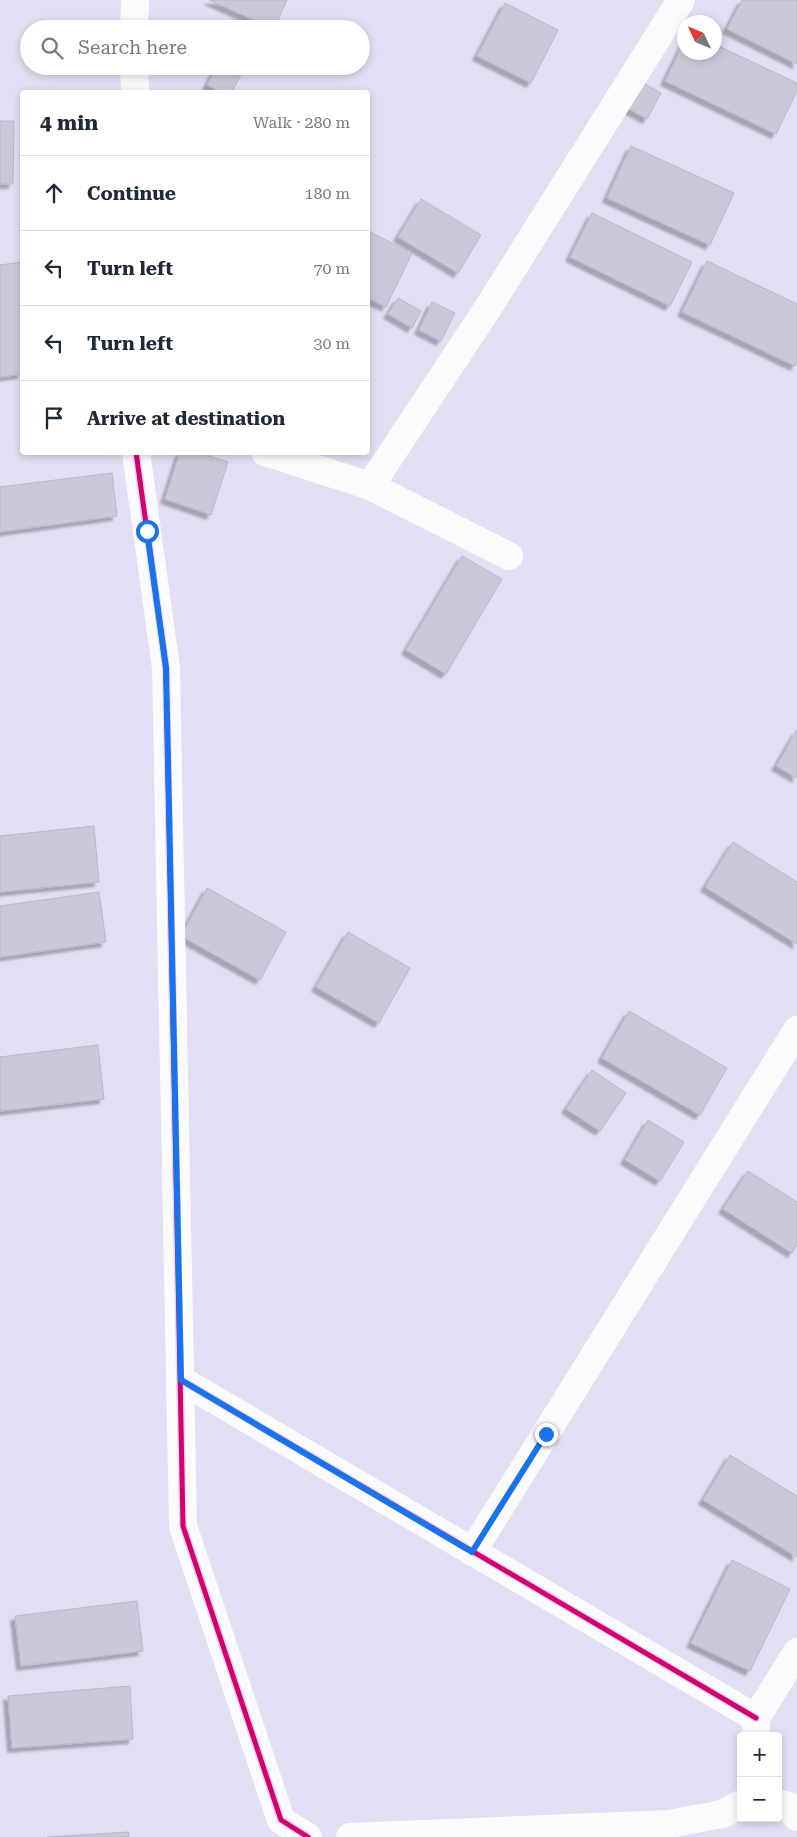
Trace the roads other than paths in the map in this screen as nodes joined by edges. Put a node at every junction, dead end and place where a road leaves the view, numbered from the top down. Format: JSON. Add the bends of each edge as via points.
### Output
{"nodes":[{"id":1,"x":136,"y":0,"type":"edge"},
{"id":2,"x":681,"y":0,"type":"edge"},
{"id":3,"x":135,"y":20,"type":"edge"},
{"id":4,"x":134,"y":75,"type":"edge"},
{"id":5,"x":134,"y":90,"type":"edge"},
{"id":6,"x":136,"y":455,"type":"edge"},
{"id":7,"x":274,"y":455,"type":"edge"},
{"id":8,"x":370,"y":486,"type":"junction"},
{"id":9,"x":509,"y":556,"type":"dead end"},
{"id":10,"x":797,"y":1030,"type":"edge"},
{"id":11,"x":181,"y":1380,"type":"junction"},
{"id":12,"x":472,"y":1552,"type":"junction"},
{"id":13,"x":797,"y":1652,"type":"edge"},
{"id":14,"x":756,"y":1727,"type":"edge"},
{"id":15,"x":737,"y":1806,"type":"edge"},
{"id":16,"x":308,"y":1837,"type":"edge"},
{"id":17,"x":350,"y":1837,"type":"edge"}],
"edges":[{"from":1,"to":3,"type":"street"},
{"from":2,"to":8,"type":"street","via":[[486,310]]},
{"from":4,"to":5,"type":"street"},
{"from":6,"to":11,"type":"street","via":[[166,668]]},
{"from":7,"to":8,"type":"street"},
{"from":8,"to":9,"type":"street"},
{"from":10,"to":12,"type":"street"},
{"from":11,"to":12,"type":"street"},
{"from":11,"to":16,"type":"street","via":[[183,1526],[281,1820]]},
{"from":12,"to":14,"type":"street"},
{"from":13,"to":14,"type":"street"},
{"from":15,"to":17,"type":"street","via":[[722,1814],[669,1824]]}]}
